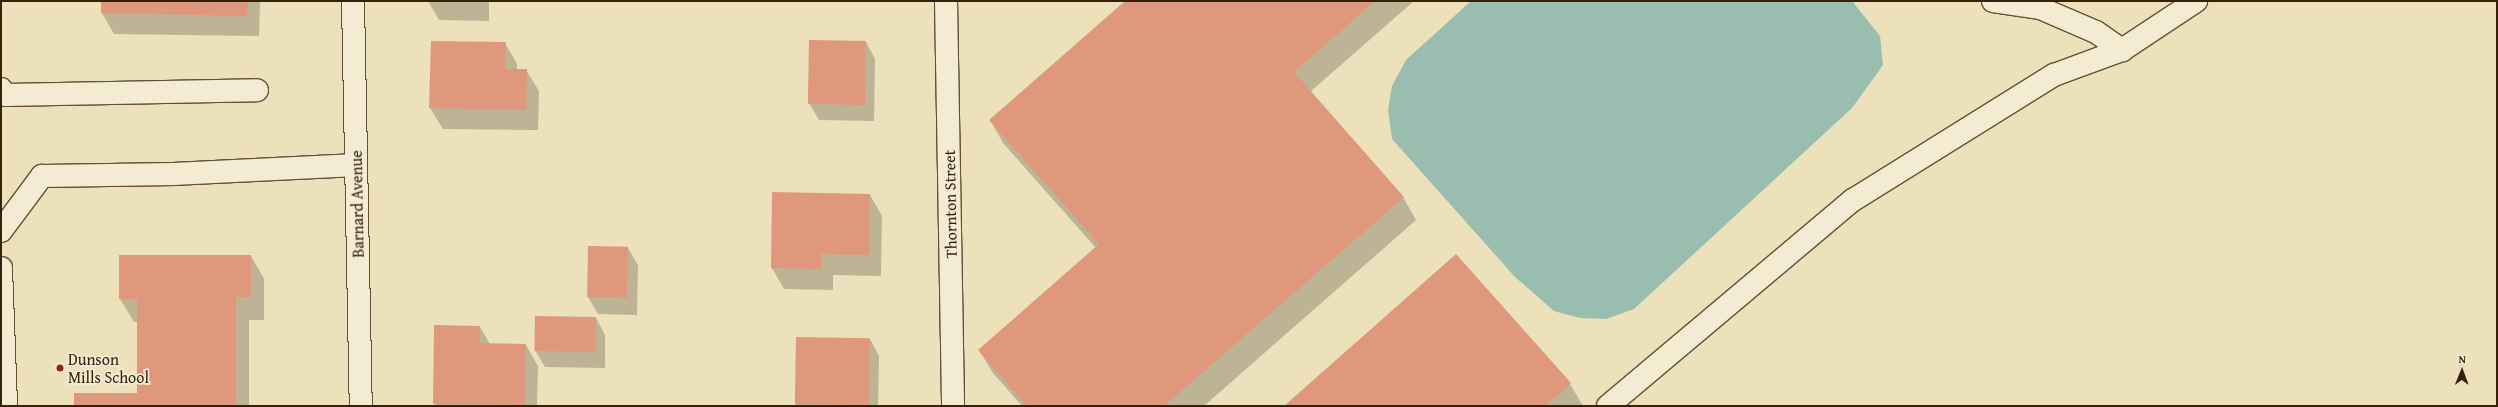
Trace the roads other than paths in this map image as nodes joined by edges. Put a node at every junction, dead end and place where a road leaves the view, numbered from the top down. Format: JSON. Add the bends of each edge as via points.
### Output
{"nodes":[{"id":1,"x":353,"y":1,"type":"edge"},
{"id":2,"x":946,"y":1,"type":"edge"},
{"id":3,"x":1993,"y":1,"type":"edge"},
{"id":4,"x":2196,"y":1,"type":"edge"},
{"id":5,"x":2122,"y":50,"type":"junction"},
{"id":6,"x":1,"y":90,"type":"edge"},
{"id":7,"x":257,"y":90,"type":"dead end"},
{"id":8,"x":356,"y":165,"type":"junction"},
{"id":9,"x":1,"y":230,"type":"edge"},
{"id":10,"x":1,"y":268,"type":"edge"},
{"id":11,"x":6,"y":406,"type":"edge"},
{"id":12,"x":361,"y":406,"type":"edge"},
{"id":13,"x":953,"y":406,"type":"edge"},
{"id":14,"x":1608,"y":406,"type":"edge"}],
"edges":[{"from":1,"to":8,"type":"street","name":"Barnard Avenue"},
{"from":2,"to":13,"type":"street","name":"Thornton Street"},
{"from":3,"to":5,"type":"street","via":[[2040,8],[2096,32]]},
{"from":4,"to":5,"type":"street"},
{"from":5,"to":14,"type":"street","via":[[2054,75],[1853,200]]},
{"from":6,"to":7,"type":"street","via":[[5,94]]},
{"from":8,"to":9,"type":"street","via":[[174,174],[42,176]]},
{"from":8,"to":12,"type":"street","name":"Barnard Avenue"},
{"from":10,"to":11,"type":"street"}]}
